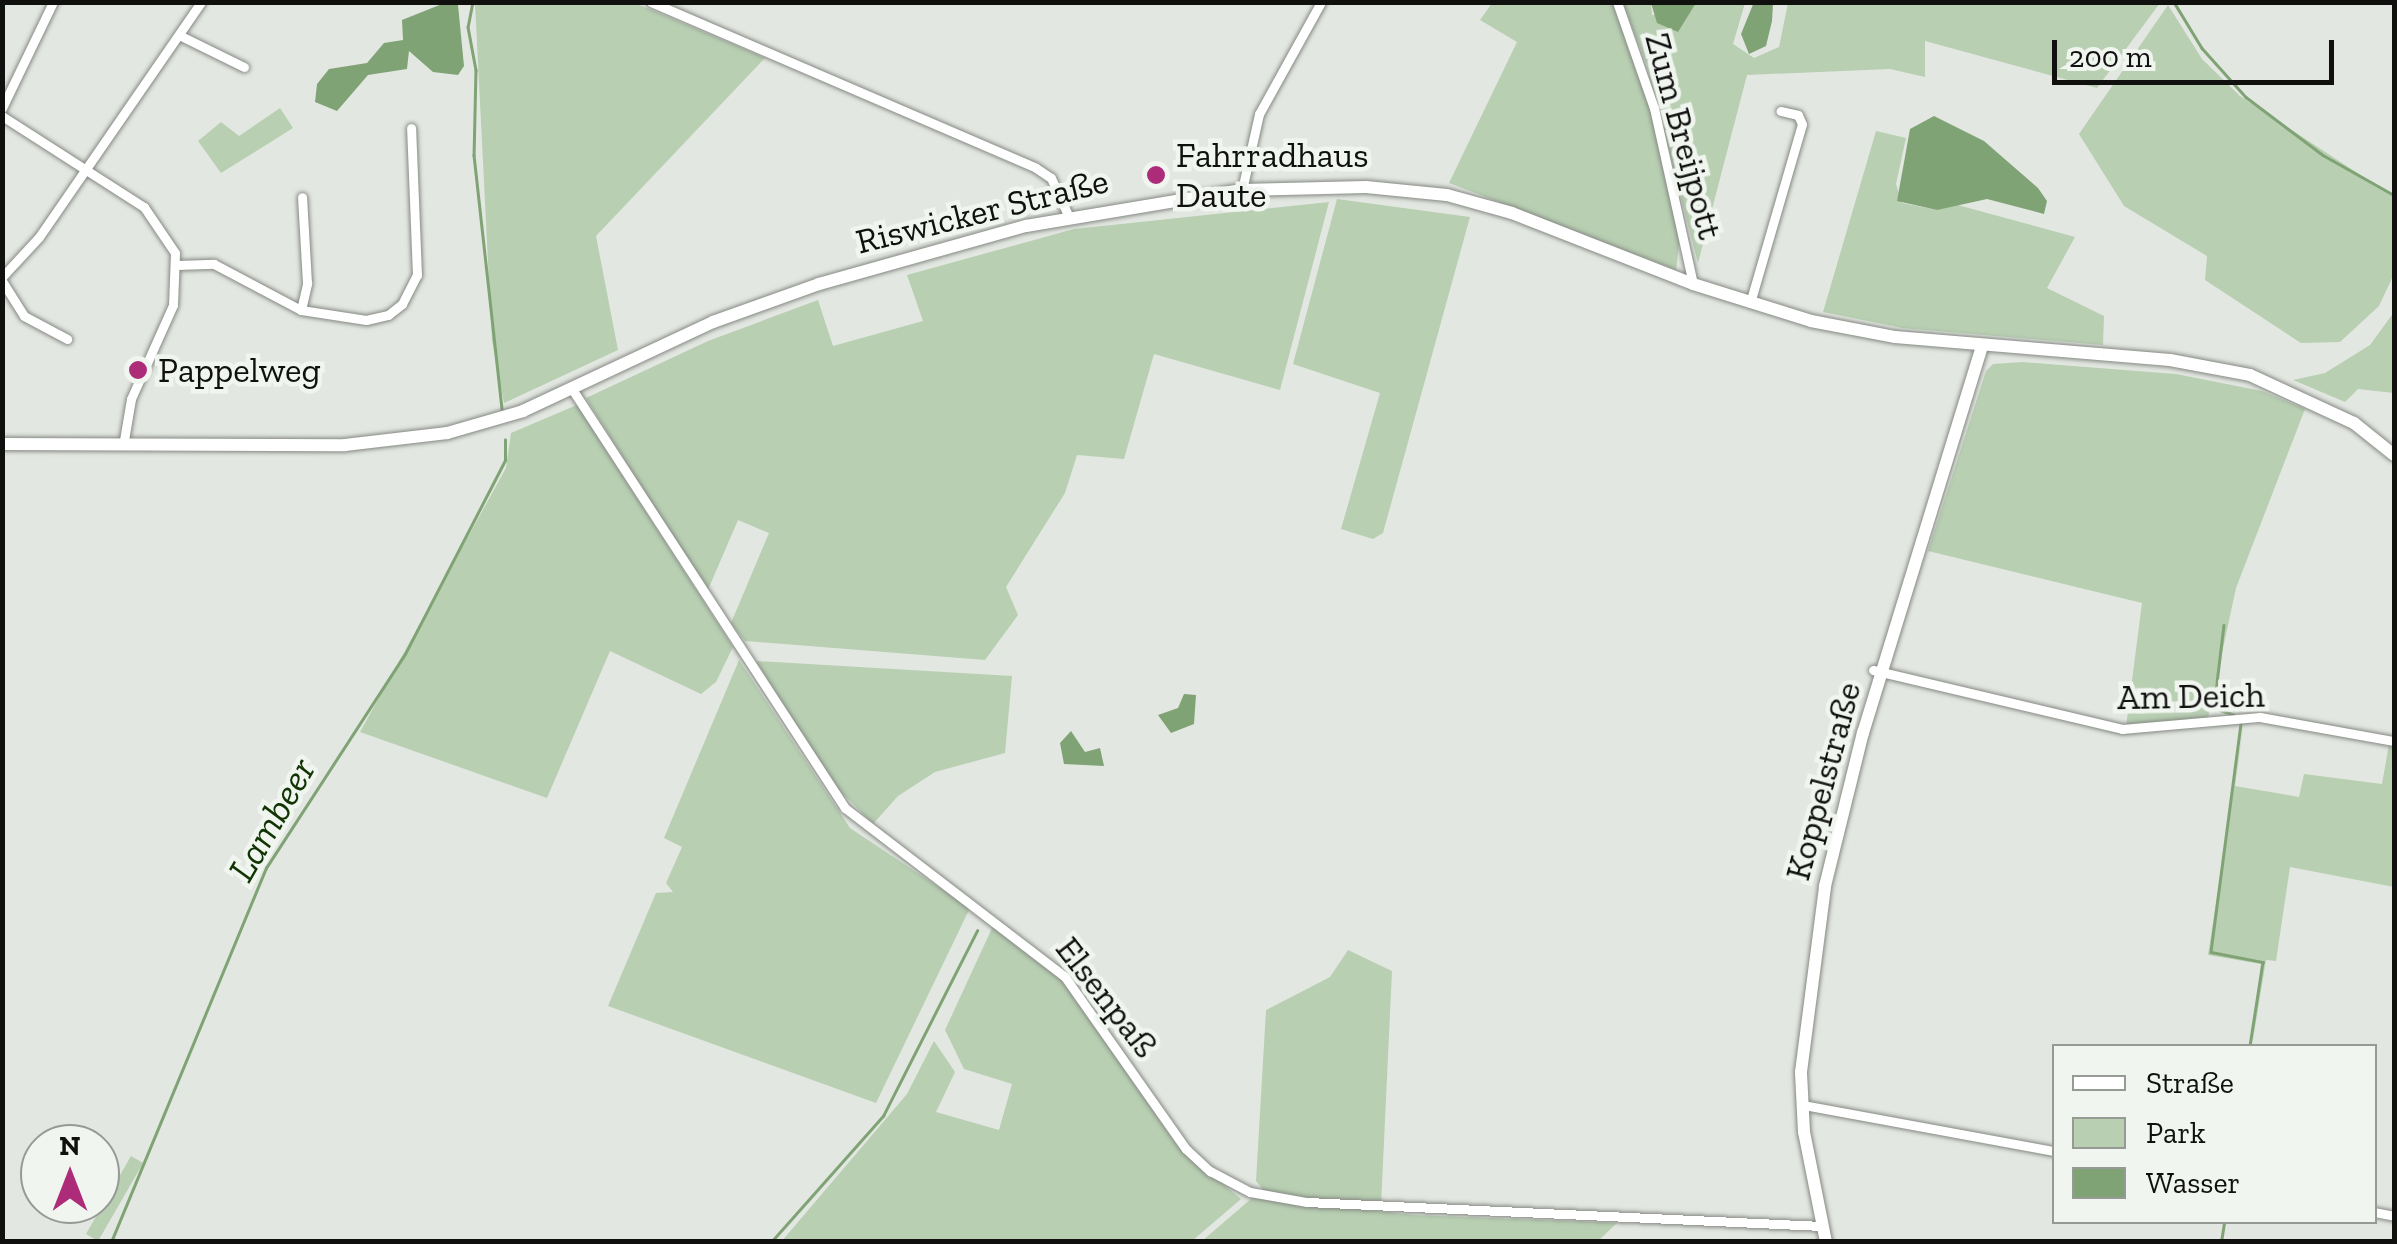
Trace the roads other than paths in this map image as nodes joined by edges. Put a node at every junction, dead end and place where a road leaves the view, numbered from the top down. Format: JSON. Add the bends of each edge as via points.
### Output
{"nodes":[{"id":1,"x":53,"y":2,"type":"edge"},
{"id":2,"x":201,"y":2,"type":"edge"},
{"id":3,"x":652,"y":2,"type":"edge"},
{"id":4,"x":1321,"y":2,"type":"edge"},
{"id":5,"x":1617,"y":2,"type":"edge"},
{"id":6,"x":183,"y":37,"type":"junction"},
{"id":7,"x":244,"y":67,"type":"dead end"},
{"id":8,"x":2,"y":108,"type":"edge"},
{"id":9,"x":1780,"y":110,"type":"dead end"},
{"id":10,"x":2,"y":116,"type":"edge"},
{"id":11,"x":411,"y":128,"type":"dead end"},
{"id":12,"x":84,"y":171,"type":"junction"},
{"id":13,"x":1242,"y":190,"type":"junction"},
{"id":14,"x":302,"y":197,"type":"dead end"},
{"id":15,"x":1068,"y":215,"type":"junction"},
{"id":16,"x":177,"y":264,"type":"junction"},
{"id":17,"x":2,"y":279,"type":"edge"},
{"id":18,"x":1693,"y":284,"type":"junction"},
{"id":19,"x":1750,"y":304,"type":"junction"},
{"id":20,"x":301,"y":310,"type":"junction"},
{"id":21,"x":67,"y":339,"type":"dead end"},
{"id":22,"x":1982,"y":347,"type":"junction"},
{"id":23,"x":572,"y":390,"type":"junction"},
{"id":24,"x":124,"y":440,"type":"junction"},
{"id":25,"x":2,"y":444,"type":"edge"},
{"id":26,"x":2394,"y":455,"type":"edge"},
{"id":27,"x":1878,"y":672,"type":"junction"},
{"id":28,"x":2394,"y":741,"type":"edge"},
{"id":29,"x":1802,"y":1106,"type":"junction"},
{"id":30,"x":2052,"y":1152,"type":"edge"},
{"id":31,"x":1822,"y":1226,"type":"junction"},
{"id":32,"x":1826,"y":1242,"type":"edge"}],
"edges":[{"from":1,"to":8,"type":"street"},
{"from":2,"to":6,"type":"street"},
{"from":3,"to":15,"type":"street","via":[[1036,168],[1051,178]]},
{"from":4,"to":13,"type":"street","via":[[1259,114]]},
{"from":5,"to":18,"type":"street","name":"Zum Breijpott","via":[[1654,108]]},
{"from":6,"to":7,"type":"street"},
{"from":6,"to":12,"type":"street"},
{"from":9,"to":19,"type":"street","via":[[1798,115],[1802,124]]},
{"from":10,"to":12,"type":"street"},
{"from":11,"to":20,"type":"street","via":[[418,253],[412,290],[388,314],[366,320]]},
{"from":12,"to":16,"type":"street","via":[[144,208],[162,227]]},
{"from":12,"to":17,"type":"street"},
{"from":13,"to":15,"type":"street","name":"Riswicker Straße"},
{"from":13,"to":18,"type":"street","name":"Riswicker Straße","via":[[1366,187],[1448,195]]},
{"from":14,"to":20,"type":"street","via":[[307,284]]},
{"from":15,"to":23,"type":"street","name":"Riswicker Straße","via":[[818,284],[713,322]]},
{"from":16,"to":20,"type":"street","via":[[214,264]]},
{"from":16,"to":24,"type":"street","via":[[174,305],[131,399]]},
{"from":17,"to":21,"type":"street","via":[[24,316]]},
{"from":18,"to":19,"type":"street","name":"Riswicker Straße"},
{"from":19,"to":22,"type":"street","name":"Riswicker Straße","via":[[1895,337]]},
{"from":22,"to":26,"type":"street","name":"Riswicker Straße","via":[[2170,360],[2250,375],[2354,423]]},
{"from":22,"to":27,"type":"street","name":"Koppelstraße"},
{"from":23,"to":24,"type":"street","name":"Riswicker Straße","via":[[447,433],[395,442]]},
{"from":23,"to":31,"type":"street","name":"Elsenpaß","via":[[844,808],[1051,964],[1186,1149],[1210,1171],[1250,1192],[1307,1202]]},
{"from":24,"to":25,"type":"street","name":"Riswicker Straße"},
{"from":27,"to":28,"type":"street","name":"Am Deich","via":[[2122,729],[2260,717]]},
{"from":27,"to":29,"type":"street","name":"Koppelstraße","via":[[1825,886],[1805,1014]]},
{"from":29,"to":30,"type":"street"},
{"from":29,"to":31,"type":"street","name":"Koppelstraße"},
{"from":31,"to":32,"type":"street","name":"Koppelstraße"}]}
